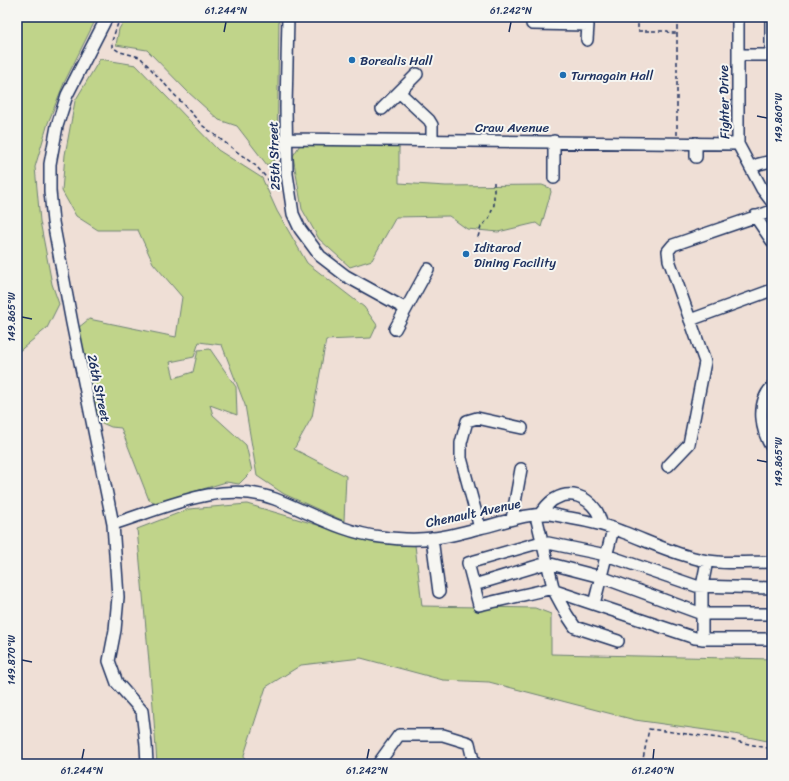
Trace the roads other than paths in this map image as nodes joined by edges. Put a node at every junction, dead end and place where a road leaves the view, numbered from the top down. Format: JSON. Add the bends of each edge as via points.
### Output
{"nodes":[{"id":1,"x":107,"y":17,"type":"edge"},
{"id":2,"x":288,"y":17,"type":"edge"},
{"id":3,"x":738,"y":17,"type":"edge"},
{"id":4,"x":771,"y":17,"type":"edge"},
{"id":5,"x":532,"y":24,"type":"dead end"},
{"id":6,"x":587,"y":40,"type":"dead end"},
{"id":7,"x":738,"y":55,"type":"junction"},
{"id":8,"x":771,"y":55,"type":"edge"},
{"id":9,"x":417,"y":74,"type":"dead end"},
{"id":10,"x":399,"y":92,"type":"junction"},
{"id":11,"x":382,"y":109,"type":"dead end"},
{"id":12,"x":286,"y":139,"type":"junction"},
{"id":13,"x":432,"y":140,"type":"junction"},
{"id":14,"x":554,"y":141,"type":"junction"},
{"id":15,"x":696,"y":143,"type":"junction"},
{"id":16,"x":738,"y":144,"type":"junction"},
{"id":17,"x":696,"y":157,"type":"dead end"},
{"id":18,"x":772,"y":161,"type":"edge"},
{"id":19,"x":751,"y":168,"type":"junction"},
{"id":20,"x":554,"y":178,"type":"dead end"},
{"id":21,"x":772,"y":202,"type":"edge"},
{"id":22,"x":772,"y":211,"type":"edge"},
{"id":23,"x":756,"y":216,"type":"junction"},
{"id":24,"x":772,"y":241,"type":"edge"},
{"id":25,"x":428,"y":269,"type":"dead end"},
{"id":26,"x":772,"y":290,"type":"edge"},
{"id":27,"x":406,"y":309,"type":"junction"},
{"id":28,"x":690,"y":320,"type":"junction"},
{"id":29,"x":395,"y":329,"type":"dead end"},
{"id":30,"x":772,"y":386,"type":"edge"},
{"id":31,"x":522,"y":428,"type":"dead end"},
{"id":32,"x":772,"y":448,"type":"edge"},
{"id":33,"x":668,"y":466,"type":"dead end"},
{"id":34,"x":521,"y":469,"type":"dead end"},
{"id":35,"x":538,"y":515,"type":"junction"},
{"id":36,"x":512,"y":520,"type":"junction"},
{"id":37,"x":113,"y":524,"type":"junction"},
{"id":38,"x":602,"y":525,"type":"junction"},
{"id":39,"x":480,"y":528,"type":"junction"},
{"id":40,"x":613,"y":529,"type":"junction"},
{"id":41,"x":432,"y":538,"type":"junction"},
{"id":42,"x":543,"y":543,"type":"junction"},
{"id":43,"x":606,"y":556,"type":"junction"},
{"id":44,"x":707,"y":560,"type":"junction"},
{"id":45,"x":772,"y":562,"type":"edge"},
{"id":46,"x":548,"y":563,"type":"junction"},
{"id":47,"x":601,"y":577,"type":"junction"},
{"id":48,"x":474,"y":585,"type":"junction"},
{"id":49,"x":702,"y":586,"type":"junction"},
{"id":50,"x":772,"y":588,"type":"edge"},
{"id":51,"x":554,"y":591,"type":"junction"},
{"id":52,"x":439,"y":592,"type":"dead end"},
{"id":53,"x":594,"y":604,"type":"junction"},
{"id":54,"x":702,"y":614,"type":"junction"},
{"id":55,"x":772,"y":614,"type":"edge"},
{"id":56,"x":702,"y":639,"type":"junction"},
{"id":57,"x":772,"y":639,"type":"edge"},
{"id":58,"x":618,"y":641,"type":"dead end"},
{"id":59,"x":147,"y":764,"type":"edge"},
{"id":60,"x":378,"y":764,"type":"edge"},
{"id":61,"x":474,"y":764,"type":"edge"}],
"edges":[{"from":1,"to":37,"type":"street","name":"26th Street","via":[[67,95],[57,126],[50,164],[50,191],[53,222],[72,323]]},
{"from":2,"to":12,"type":"street","name":"25th Street"},
{"from":3,"to":7,"type":"street","name":"Fighter Drive"},
{"from":4,"to":8,"type":"street"},
{"from":5,"to":6,"type":"street","via":[[588,26]]},
{"from":7,"to":8,"type":"street"},
{"from":7,"to":16,"type":"street","name":"Fighter Drive"},
{"from":9,"to":10,"type":"street"},
{"from":10,"to":11,"type":"street"},
{"from":10,"to":13,"type":"street","via":[[429,120],[432,125]]},
{"from":12,"to":13,"type":"street","name":"Craw Avenue"},
{"from":12,"to":27,"type":"street","name":"25th Street","via":[[288,190],[293,214],[300,230],[320,256],[346,276]]},
{"from":13,"to":14,"type":"street","name":"Craw Avenue"},
{"from":14,"to":15,"type":"street","name":"Craw Avenue"},
{"from":14,"to":20,"type":"street"},
{"from":15,"to":16,"type":"street","name":"Craw Avenue"},
{"from":15,"to":17,"type":"street"},
{"from":16,"to":19,"type":"street","name":"Fighter Drive"},
{"from":18,"to":19,"type":"street"},
{"from":19,"to":21,"type":"street","name":"Fighter Drive"},
{"from":22,"to":23,"type":"street"},
{"from":23,"to":24,"type":"street"},
{"from":23,"to":28,"type":"street","via":[[673,245],[668,251]]},
{"from":25,"to":27,"type":"street"},
{"from":26,"to":28,"type":"street"},
{"from":27,"to":29,"type":"street"},
{"from":28,"to":33,"type":"street","via":[[705,362],[688,444]]},
{"from":30,"to":32,"type":"street","via":[[766,394],[762,410],[763,425]]},
{"from":31,"to":39,"type":"street","via":[[477,418],[467,421],[461,443],[461,458]]},
{"from":34,"to":36,"type":"street"},
{"from":35,"to":36,"type":"street","name":"Chenault Avenue"},
{"from":35,"to":38,"type":"street","name":"Chenault Avenue","via":[[549,514]]},
{"from":35,"to":38,"type":"street","via":[[554,499],[567,494],[580,496],[597,512]]},
{"from":35,"to":42,"type":"street"},
{"from":36,"to":39,"type":"street","name":"Chenault Avenue"},
{"from":37,"to":41,"type":"street","name":"Chenault Avenue","via":[[204,496],[250,493],[274,499],[357,533],[381,537]]},
{"from":37,"to":59,"type":"street","name":"26th Street","via":[[118,597],[109,661],[116,683],[142,711]]},
{"from":38,"to":40,"type":"street","name":"Chenault Avenue"},
{"from":39,"to":41,"type":"street","name":"Chenault Avenue"},
{"from":40,"to":43,"type":"street"},
{"from":40,"to":44,"type":"street","name":"Chenault Avenue","via":[[670,551]]},
{"from":41,"to":52,"type":"street"},
{"from":42,"to":43,"type":"street"},
{"from":42,"to":46,"type":"street"},
{"from":42,"to":48,"type":"street","via":[[468,563]]},
{"from":43,"to":47,"type":"street"},
{"from":43,"to":49,"type":"street"},
{"from":44,"to":45,"type":"street","name":"Chenault Avenue"},
{"from":44,"to":49,"type":"street"},
{"from":46,"to":47,"type":"street"},
{"from":46,"to":48,"type":"street"},
{"from":46,"to":51,"type":"street"},
{"from":47,"to":53,"type":"street"},
{"from":47,"to":54,"type":"street"},
{"from":48,"to":51,"type":"street","via":[[479,605],[549,589]]},
{"from":49,"to":50,"type":"street"},
{"from":49,"to":54,"type":"street"},
{"from":51,"to":53,"type":"street"},
{"from":51,"to":58,"type":"street","via":[[575,627]]},
{"from":53,"to":56,"type":"street"},
{"from":54,"to":55,"type":"street"},
{"from":54,"to":56,"type":"street"},
{"from":56,"to":57,"type":"street"},
{"from":60,"to":61,"type":"street","via":[[398,735],[443,735],[469,743]]}]}
